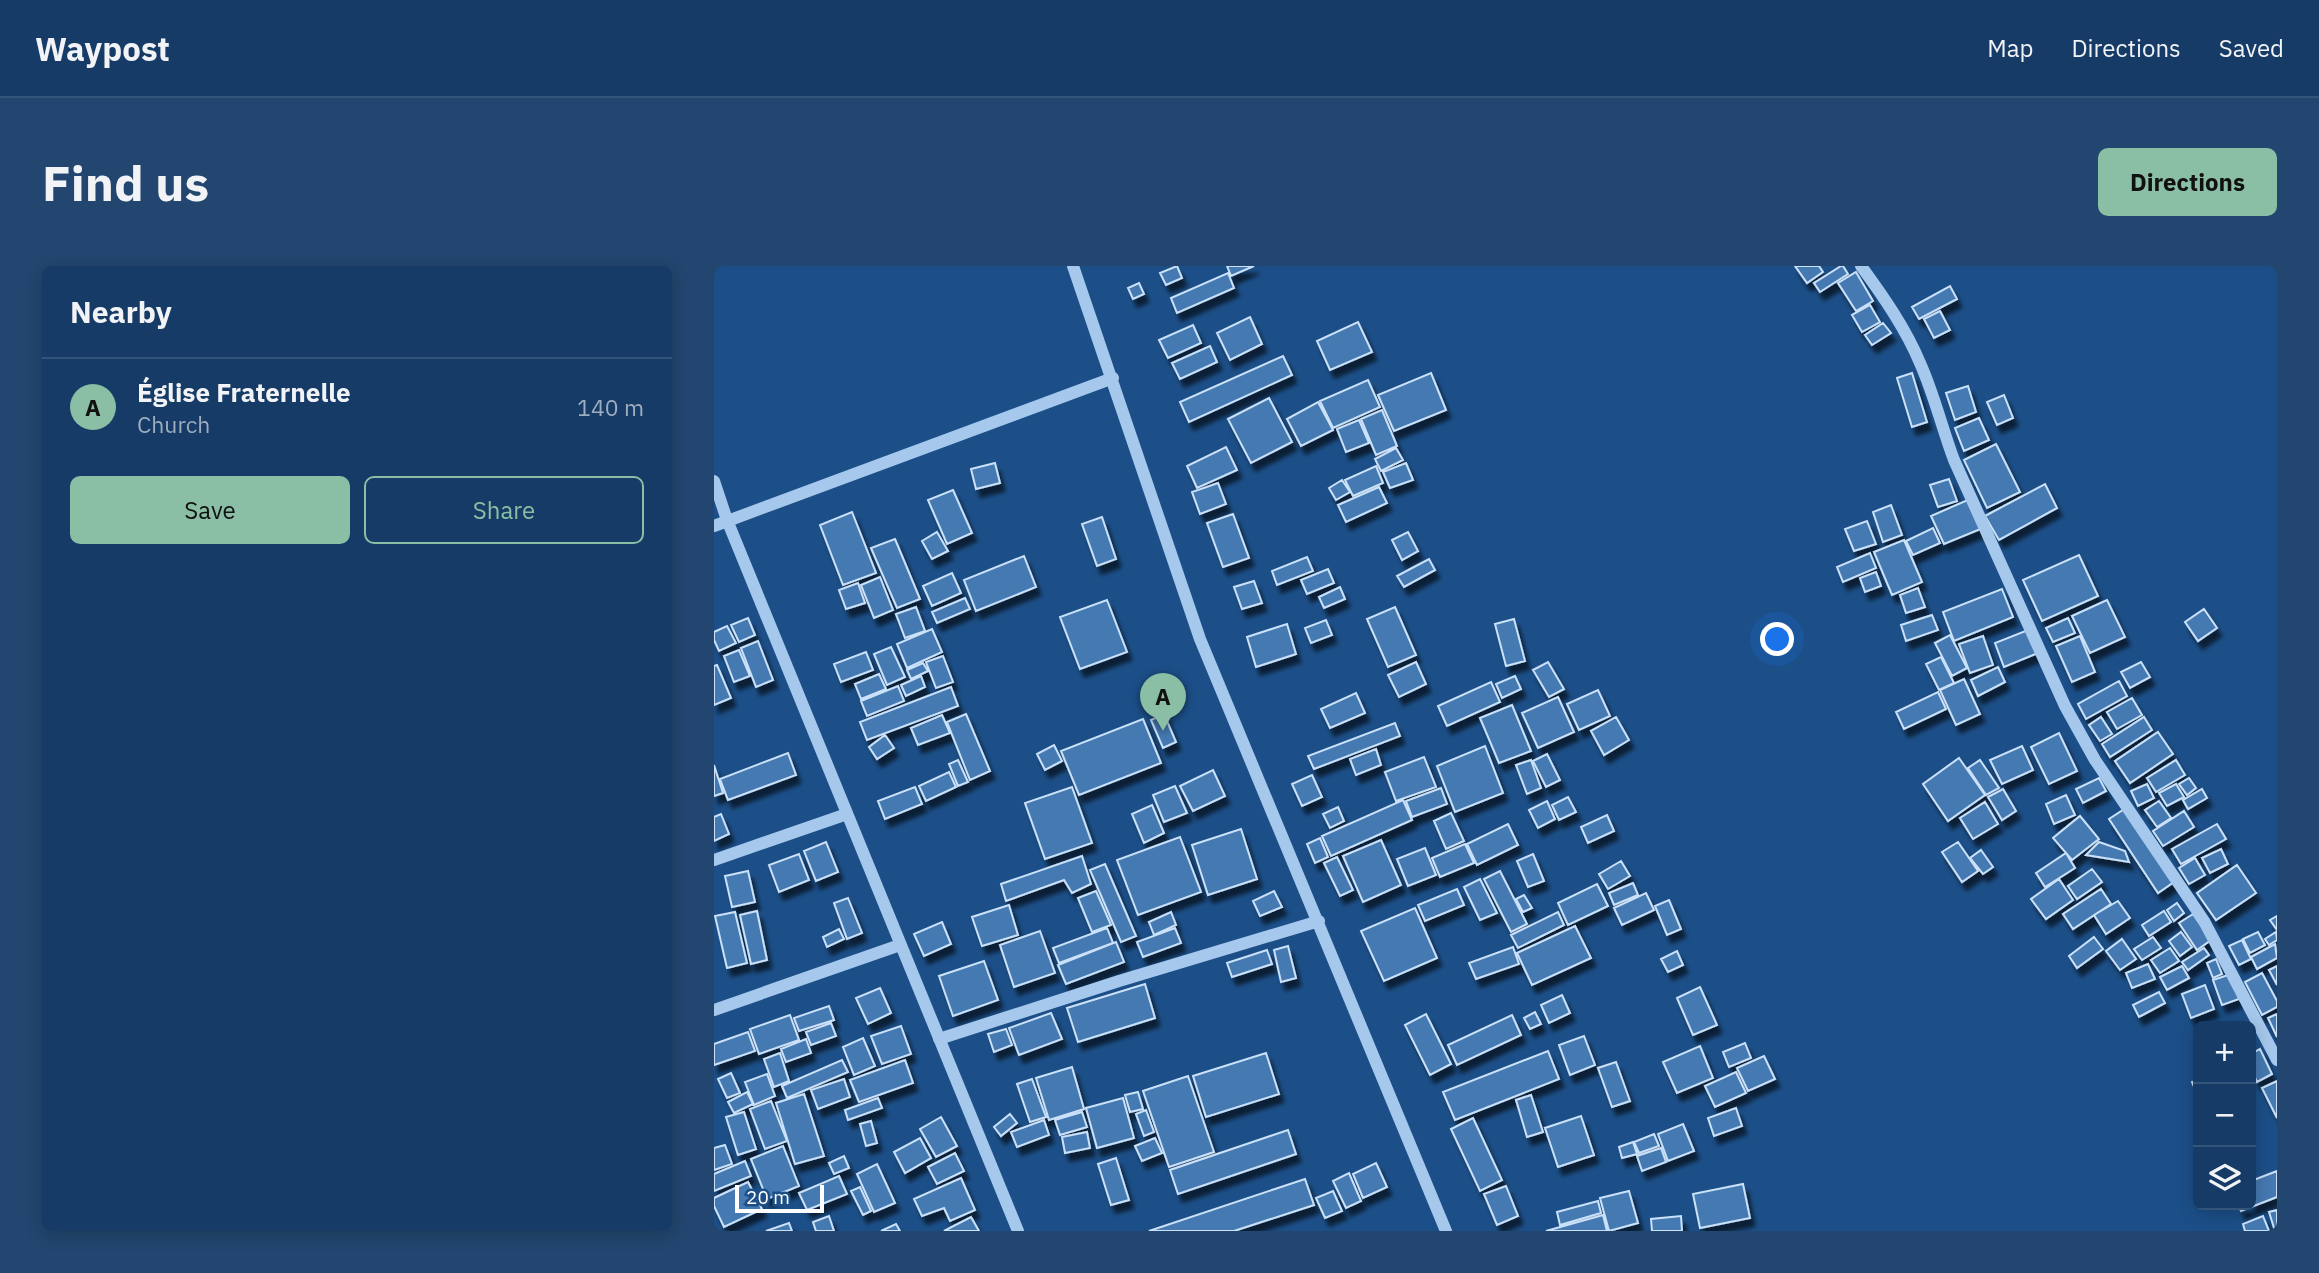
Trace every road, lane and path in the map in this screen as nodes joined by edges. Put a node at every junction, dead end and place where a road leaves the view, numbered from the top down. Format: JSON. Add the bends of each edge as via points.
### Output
{"nodes":[{"id":1,"x":1073,"y":266,"type":"edge"},
{"id":2,"x":1861,"y":266,"type":"edge"},
{"id":3,"x":1113,"y":378,"type":"junction"},
{"id":4,"x":714,"y":481,"type":"edge"},
{"id":5,"x":727,"y":520,"type":"junction"},
{"id":6,"x":714,"y":526,"type":"edge"},
{"id":7,"x":847,"y":814,"type":"junction"},
{"id":8,"x":714,"y":860,"type":"edge"},
{"id":9,"x":1319,"y":921,"type":"junction"},
{"id":10,"x":900,"y":945,"type":"junction"},
{"id":11,"x":714,"y":1010,"type":"edge"},
{"id":12,"x":939,"y":1039,"type":"junction"},
{"id":13,"x":2277,"y":1060,"type":"edge"},
{"id":14,"x":1018,"y":1231,"type":"edge"},
{"id":15,"x":1446,"y":1231,"type":"edge"}],
"edges":[{"from":1,"to":3,"type":"street"},
{"from":2,"to":13,"type":"street","via":[[1919,360],[1954,460],[2065,706],[2095,760],[2204,921]]},
{"from":3,"to":5,"type":"street"},
{"from":3,"to":9,"type":"street","via":[[1200,639]]},
{"from":4,"to":5,"type":"street"},
{"from":5,"to":6,"type":"street"},
{"from":5,"to":7,"type":"street"},
{"from":7,"to":8,"type":"street"},
{"from":7,"to":10,"type":"street"},
{"from":9,"to":12,"type":"street"},
{"from":9,"to":15,"type":"street"},
{"from":10,"to":11,"type":"street"},
{"from":10,"to":12,"type":"street"},
{"from":12,"to":14,"type":"street"}]}
